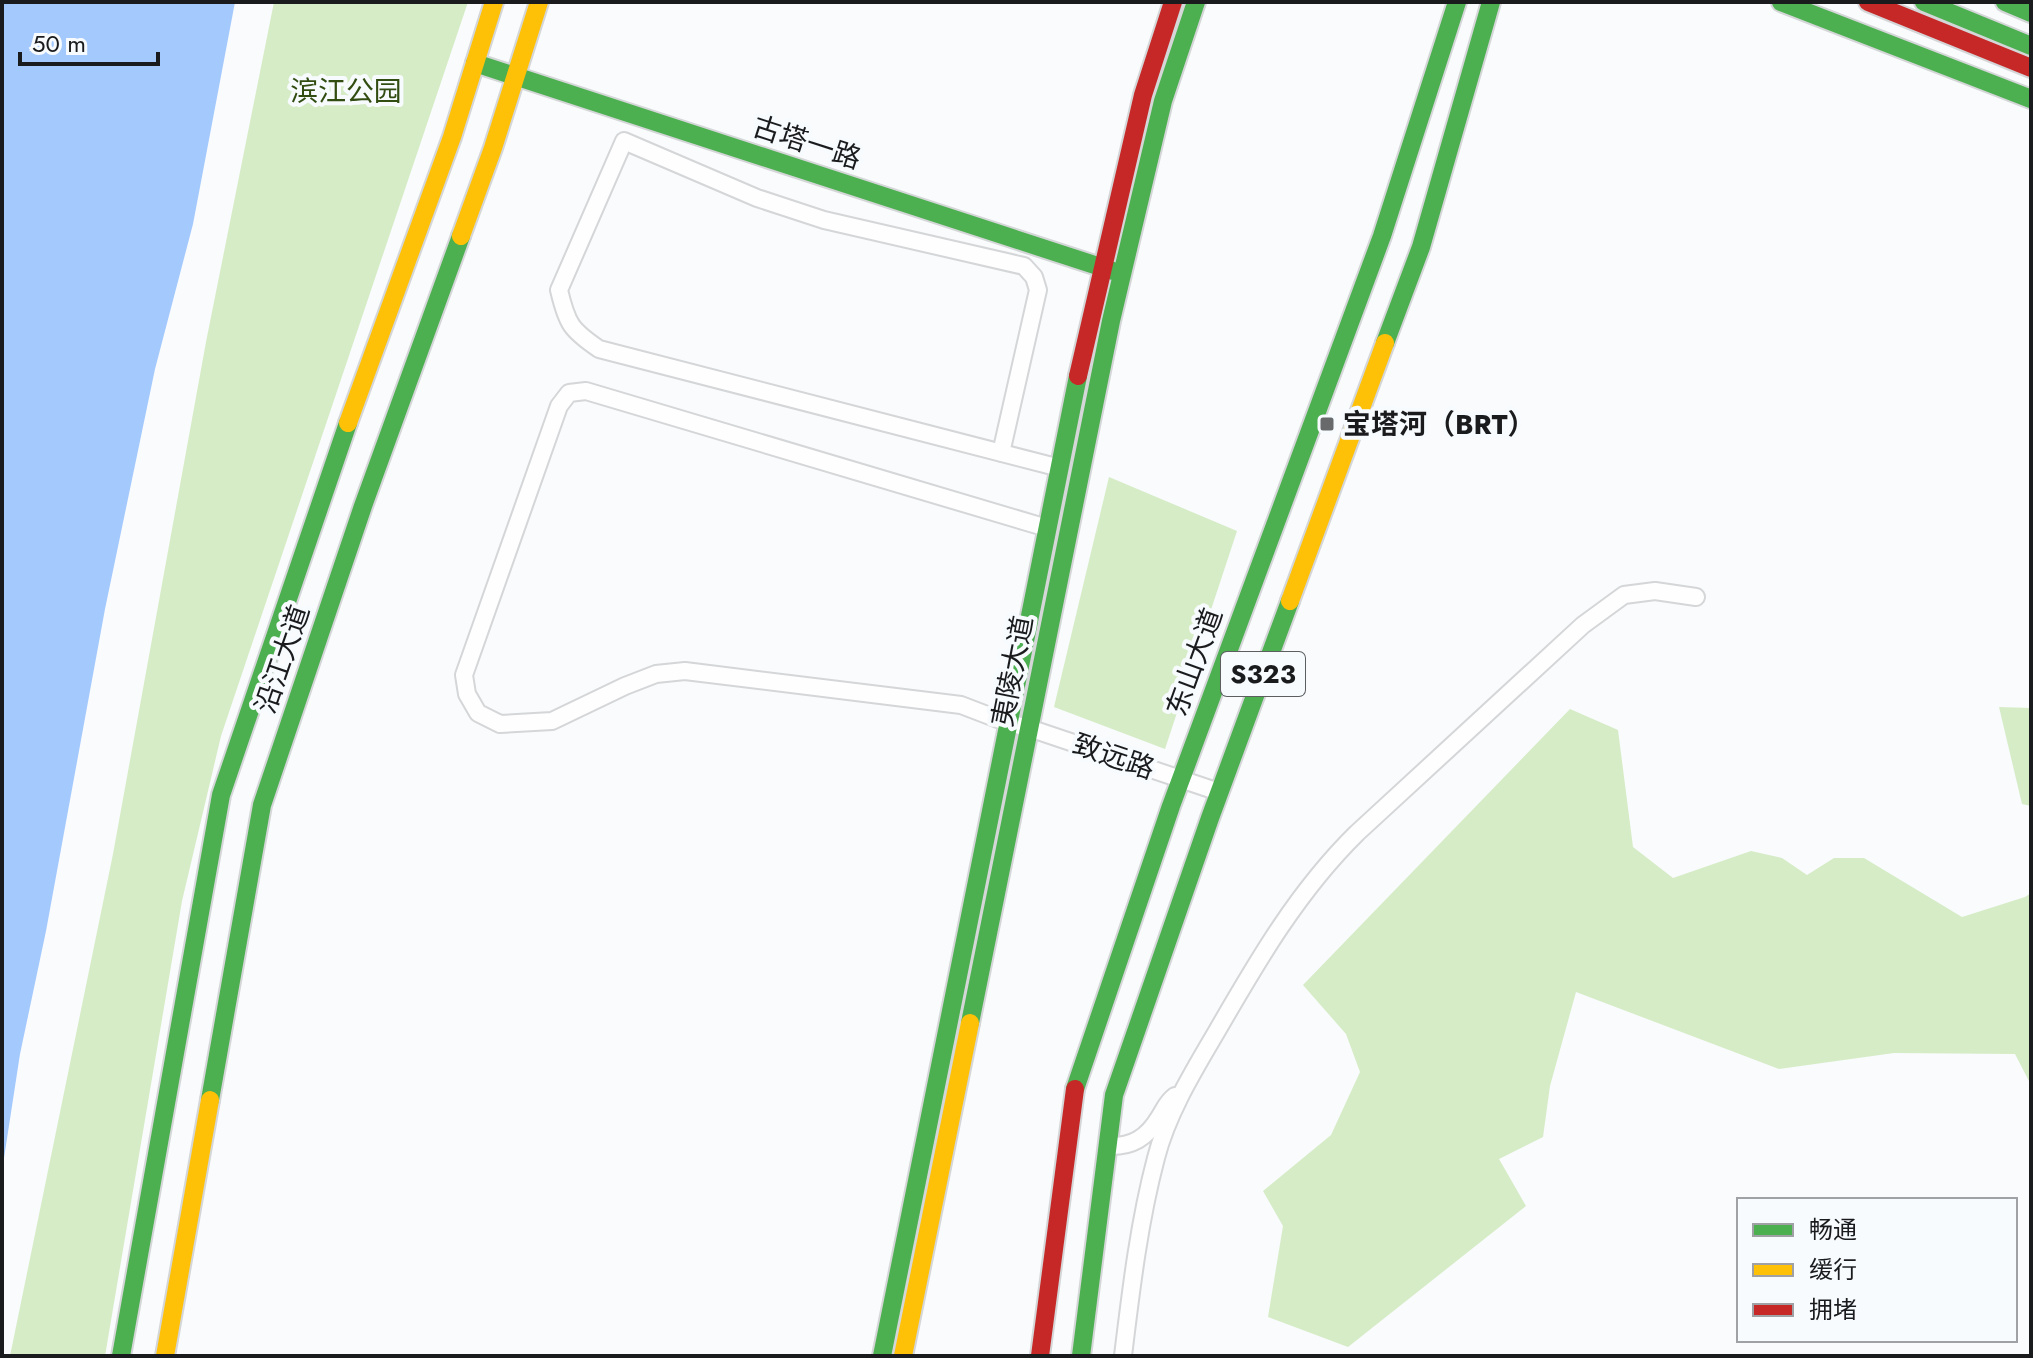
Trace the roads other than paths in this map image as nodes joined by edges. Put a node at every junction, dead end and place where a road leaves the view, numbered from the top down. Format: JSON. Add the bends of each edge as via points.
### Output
{"nodes":[{"id":1,"x":494,"y":2,"type":"edge"},
{"id":2,"x":539,"y":2,"type":"edge"},
{"id":3,"x":1173,"y":2,"type":"edge"},
{"id":4,"x":1196,"y":2,"type":"edge"},
{"id":5,"x":1457,"y":2,"type":"edge"},
{"id":6,"x":1491,"y":2,"type":"edge"},
{"id":7,"x":1781,"y":2,"type":"edge"},
{"id":8,"x":1868,"y":2,"type":"edge"},
{"id":9,"x":1924,"y":2,"type":"edge"},
{"id":10,"x":2005,"y":2,"type":"edge"},
{"id":11,"x":2031,"y":13,"type":"edge"},
{"id":12,"x":2031,"y":46,"type":"edge"},
{"id":13,"x":475,"y":63,"type":"junction"},
{"id":14,"x":2031,"y":68,"type":"edge"},
{"id":15,"x":516,"y":77,"type":"junction"},
{"id":16,"x":2031,"y":99,"type":"edge"},
{"id":17,"x":1102,"y":267,"type":"junction"},
{"id":18,"x":1122,"y":274,"type":"junction"},
{"id":19,"x":1001,"y":453,"type":"junction"},
{"id":20,"x":1060,"y":468,"type":"junction"},
{"id":21,"x":1047,"y":528,"type":"junction"},
{"id":22,"x":1696,"y":597,"type":"dead end"},
{"id":23,"x":1008,"y":723,"type":"junction"},
{"id":24,"x":1029,"y":728,"type":"junction"},
{"id":25,"x":1181,"y":779,"type":"junction"},
{"id":26,"x":1219,"y":792,"type":"junction"},
{"id":27,"x":1182,"y":1096,"type":"junction"},
{"id":28,"x":1108,"y":1146,"type":"junction"},
{"id":29,"x":121,"y":1356,"type":"edge"},
{"id":30,"x":165,"y":1356,"type":"edge"},
{"id":31,"x":882,"y":1356,"type":"edge"},
{"id":32,"x":903,"y":1356,"type":"edge"},
{"id":33,"x":1040,"y":1356,"type":"edge"},
{"id":34,"x":1081,"y":1356,"type":"edge"},
{"id":35,"x":1123,"y":1356,"type":"edge"}],
"edges":[{"from":1,"to":13,"type":"main road","name":"沿江大道"},
{"from":2,"to":15,"type":"main road","name":"沿江大道"},
{"from":3,"to":17,"type":"main road","name":"夷陵大道","via":[[1143,95]]},
{"from":4,"to":18,"type":"main road","name":"夷陵大道","via":[[1163,101]]},
{"from":5,"to":25,"type":"main road","name":"东山大道","via":[[1382,236]]},
{"from":6,"to":26,"type":"main road","number":"S323","via":[[1421,247]]},
{"from":7,"to":16,"type":"main road"},
{"from":8,"to":14,"type":"main road"},
{"from":9,"to":12,"type":"main road"},
{"from":10,"to":11,"type":"main road"},
{"from":13,"to":15,"type":"main road","name":"古塔一路"},
{"from":13,"to":29,"type":"main road","name":"沿江大道","via":[[221,795]]},
{"from":15,"to":17,"type":"main road","name":"古塔一路"},
{"from":15,"to":30,"type":"main road","name":"沿江大道","via":[[262,805]]},
{"from":17,"to":18,"type":"main road","name":"古塔一路"},
{"from":17,"to":20,"type":"main road","name":"夷陵大道"},
{"from":18,"to":24,"type":"main road","name":"夷陵大道"},
{"from":19,"to":19,"type":"street","via":[[599,349],[576,333],[559,290],[624,141],[757,198],[824,220],[1024,266],[1038,290]]},
{"from":19,"to":20,"type":"street"},
{"from":20,"to":21,"type":"main road","name":"夷陵大道"},
{"from":21,"to":23,"type":"main road","name":"夷陵大道"},
{"from":21,"to":23,"type":"street","name":"致远路","via":[[586,391],[569,393],[559,406],[464,675],[478,713],[500,724],[552,721],[656,674],[685,671],[961,705]]},
{"from":22,"to":27,"type":"street","via":[[1655,591],[1624,595],[1583,625],[1326,864],[1260,957]]},
{"from":23,"to":24,"type":"street","name":"致远路"},
{"from":23,"to":31,"type":"main road","name":"夷陵大道"},
{"from":24,"to":25,"type":"street","name":"致远路"},
{"from":24,"to":32,"type":"main road","name":"夷陵大道"},
{"from":25,"to":26,"type":"street","name":"致远路"},
{"from":25,"to":33,"type":"main road","name":"东山大道","via":[[1075,1085]]},
{"from":26,"to":28,"type":"main road","number":"S323","via":[[1114,1095]]},
{"from":27,"to":28,"type":"street","via":[[1167,1101],[1143,1138],[1126,1147]]},
{"from":27,"to":35,"type":"street","via":[[1156,1155]]},
{"from":28,"to":34,"type":"main road","number":"S323"}]}
